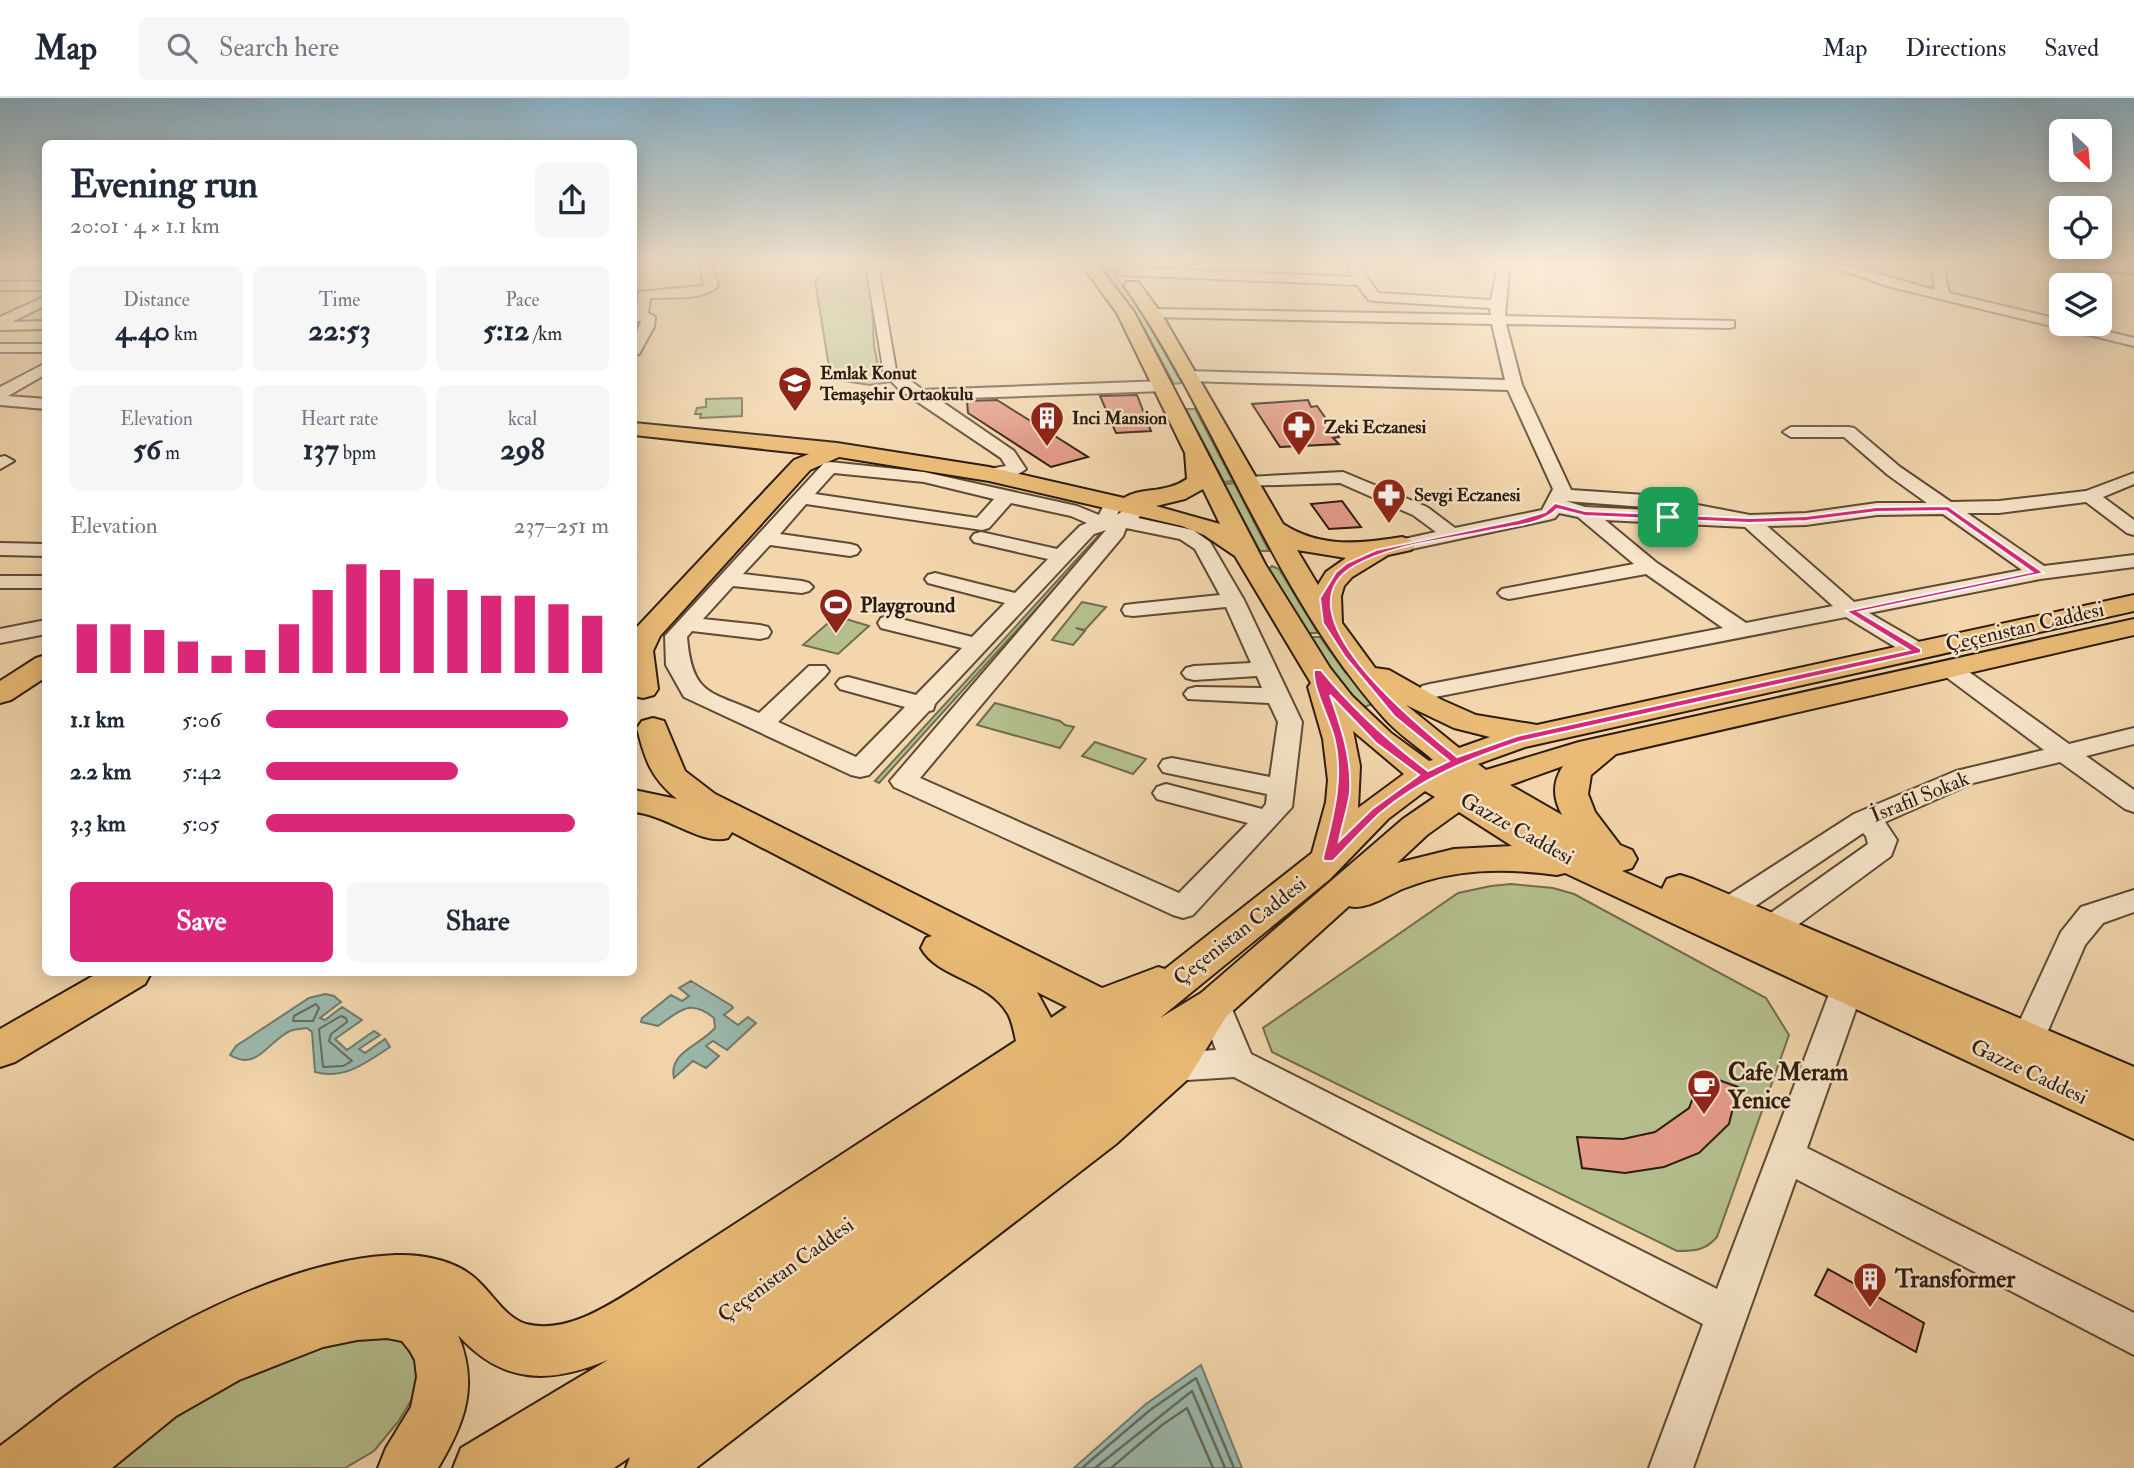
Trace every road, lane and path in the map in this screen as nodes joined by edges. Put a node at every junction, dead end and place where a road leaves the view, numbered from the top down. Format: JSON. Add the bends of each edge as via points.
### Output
{"nodes":[{"id":1,"x":646,"y":328,"type":"edge"},
{"id":2,"x":881,"y":328,"type":"edge"},
{"id":3,"x":1133,"y":328,"type":"edge"},
{"id":4,"x":1160,"y":328,"type":"edge"},
{"id":5,"x":1501,"y":328,"type":"edge"},
{"id":6,"x":2076,"y":328,"type":"edge"},
{"id":7,"x":2134,"y":342,"type":"edge"},
{"id":8,"x":637,"y":345,"type":"edge"},
{"id":9,"x":0,"y":348,"type":"edge"},
{"id":10,"x":42,"y":348,"type":"edge"},
{"id":11,"x":42,"y":370,"type":"edge"},
{"id":12,"x":1186,"y":376,"type":"junction"},
{"id":13,"x":1514,"y":385,"type":"junction"},
{"id":14,"x":1164,"y":386,"type":"junction"},
{"id":15,"x":0,"y":394,"type":"edge"},
{"id":16,"x":918,"y":395,"type":"junction"},
{"id":17,"x":0,"y":400,"type":"edge"},
{"id":18,"x":42,"y":404,"type":"edge"},
{"id":19,"x":637,"y":429,"type":"edge"},
{"id":20,"x":1791,"y":432,"type":"dead end"},
{"id":21,"x":791,"y":445,"type":"junction"},
{"id":22,"x":837,"y":450,"type":"junction"},
{"id":23,"x":1196,"y":453,"type":"junction"},
{"id":24,"x":989,"y":474,"type":"junction"},
{"id":25,"x":2134,"y":478,"type":"edge"},
{"id":26,"x":1248,"y":482,"type":"junction"},
{"id":27,"x":1006,"y":496,"type":"junction"},
{"id":28,"x":2090,"y":496,"type":"junction"},
{"id":29,"x":801,"y":498,"type":"junction"},
{"id":30,"x":1558,"y":500,"type":"junction"},
{"id":31,"x":1170,"y":506,"type":"junction"},
{"id":32,"x":1948,"y":508,"type":"junction"},
{"id":33,"x":1585,"y":513,"type":"junction"},
{"id":34,"x":1120,"y":514,"type":"junction"},
{"id":35,"x":1750,"y":520,"type":"junction"},
{"id":36,"x":1272,"y":527,"type":"junction"},
{"id":37,"x":2134,"y":530,"type":"edge"},
{"id":38,"x":1454,"y":536,"type":"junction"},
{"id":39,"x":765,"y":538,"type":"junction"},
{"id":40,"x":981,"y":538,"type":"dead end"},
{"id":41,"x":1402,"y":545,"type":"junction"},
{"id":42,"x":0,"y":549,"type":"edge"},
{"id":43,"x":42,"y":550,"type":"edge"},
{"id":44,"x":850,"y":550,"type":"dead end"},
{"id":45,"x":1245,"y":551,"type":"junction"},
{"id":46,"x":1064,"y":557,"type":"junction"},
{"id":47,"x":2134,"y":561,"type":"edge"},
{"id":48,"x":1650,"y":567,"type":"junction"},
{"id":49,"x":2040,"y":573,"type":"junction"},
{"id":50,"x":728,"y":579,"type":"junction"},
{"id":51,"x":935,"y":579,"type":"dead end"},
{"id":52,"x":0,"y":582,"type":"edge"},
{"id":53,"x":42,"y":582,"type":"edge"},
{"id":54,"x":802,"y":587,"type":"dead end"},
{"id":55,"x":1229,"y":592,"type":"junction"},
{"id":56,"x":1509,"y":593,"type":"dead end"},
{"id":57,"x":1022,"y":601,"type":"junction"},
{"id":58,"x":1130,"y":602,"type":"dead end"},
{"id":59,"x":2134,"y":603,"type":"edge"},
{"id":60,"x":1851,"y":611,"type":"junction"},
{"id":61,"x":637,"y":620,"type":"edge"},
{"id":62,"x":889,"y":623,"type":"dead end"},
{"id":63,"x":1328,"y":623,"type":"junction"},
{"id":64,"x":686,"y":624,"type":"junction"},
{"id":65,"x":42,"y":627,"type":"edge"},
{"id":66,"x":2134,"y":627,"type":"edge"},
{"id":67,"x":1742,"y":631,"type":"junction"},
{"id":68,"x":760,"y":632,"type":"dead end"},
{"id":69,"x":0,"y":636,"type":"edge"},
{"id":70,"x":979,"y":646,"type":"junction"},
{"id":71,"x":1918,"y":651,"type":"junction"},
{"id":72,"x":42,"y":652,"type":"edge"},
{"id":73,"x":1351,"y":659,"type":"junction"},
{"id":74,"x":42,"y":667,"type":"edge"},
{"id":75,"x":1265,"y":669,"type":"junction"},
{"id":76,"x":1950,"y":669,"type":"junction"},
{"id":77,"x":817,"y":671,"type":"dead end"},
{"id":78,"x":1318,"y":672,"type":"junction"},
{"id":79,"x":0,"y":679,"type":"edge"},
{"id":80,"x":848,"y":684,"type":"dead end"},
{"id":81,"x":638,"y":687,"type":"edge"},
{"id":82,"x":1430,"y":691,"type":"dead end"},
{"id":83,"x":0,"y":694,"type":"edge"},
{"id":84,"x":1278,"y":696,"type":"junction"},
{"id":85,"x":924,"y":705,"type":"junction"},
{"id":86,"x":761,"y":725,"type":"junction"},
{"id":87,"x":1580,"y":725,"type":"junction"},
{"id":88,"x":2134,"y":736,"type":"edge"},
{"id":89,"x":643,"y":742,"type":"edge"},
{"id":90,"x":1614,"y":744,"type":"junction"},
{"id":91,"x":2061,"y":752,"type":"junction"},
{"id":92,"x":1172,"y":766,"type":"dead end"},
{"id":93,"x":1456,"y":779,"type":"junction"},
{"id":94,"x":1281,"y":788,"type":"junction"},
{"id":95,"x":1166,"y":793,"type":"dead end"},
{"id":96,"x":637,"y":801,"type":"edge"},
{"id":97,"x":2134,"y":803,"type":"edge"},
{"id":98,"x":1267,"y":819,"type":"junction"},
{"id":99,"x":1864,"y":820,"type":"junction"},
{"id":100,"x":1329,"y":858,"type":"junction"},
{"id":101,"x":1605,"y":865,"type":"junction"},
{"id":102,"x":2134,"y":901,"type":"edge"},
{"id":103,"x":1729,"y":909,"type":"junction"},
{"id":104,"x":1314,"y":917,"type":"junction"},
{"id":105,"x":1773,"y":927,"type":"junction"},
{"id":106,"x":89,"y":976,"type":"edge"},
{"id":107,"x":126,"y":976,"type":"edge"},
{"id":108,"x":1205,"y":985,"type":"junction"},
{"id":109,"x":1847,"y":989,"type":"junction"},
{"id":110,"x":1101,"y":1006,"type":"junction"},
{"id":111,"x":0,"y":1027,"type":"edge"},
{"id":112,"x":2028,"y":1040,"type":"junction"},
{"id":113,"x":1039,"y":1046,"type":"junction"},
{"id":114,"x":0,"y":1050,"type":"edge"},
{"id":115,"x":1238,"y":1063,"type":"junction"},
{"id":116,"x":1172,"y":1067,"type":"junction"},
{"id":117,"x":2134,"y":1087,"type":"edge"},
{"id":118,"x":2134,"y":1121,"type":"edge"},
{"id":119,"x":1785,"y":1155,"type":"junction"},
{"id":120,"x":1727,"y":1315,"type":"junction"},
{"id":121,"x":2134,"y":1335,"type":"edge"},
{"id":122,"x":17,"y":1468,"type":"edge"},
{"id":123,"x":70,"y":1468,"type":"edge"},
{"id":124,"x":406,"y":1468,"type":"edge"},
{"id":125,"x":481,"y":1468,"type":"edge"},
{"id":126,"x":564,"y":1468,"type":"edge"},
{"id":127,"x":654,"y":1468,"type":"edge"},
{"id":128,"x":1671,"y":1468,"type":"edge"}],
"edges":[{"from":1,"to":8,"type":"street"},
{"from":2,"to":16,"type":"street","via":[[889,371]]},
{"from":3,"to":14,"type":"main road","name":"Gazze Caddesi"},
{"from":4,"to":12,"type":"main road","name":"Gazze Caddesi"},
{"from":5,"to":13,"type":"street"},
{"from":6,"to":7,"type":"street"},
{"from":9,"to":10,"type":"street"},
{"from":11,"to":15,"type":"street"},
{"from":12,"to":13,"type":"street"},
{"from":12,"to":26,"type":"main road","name":"Gazze Caddesi"},
{"from":13,"to":30,"type":"street","via":[[1562,489]]},
{"from":14,"to":16,"type":"street"},
{"from":14,"to":23,"type":"main road","name":"Gazze Caddesi"},
{"from":16,"to":24,"type":"street","via":[[1017,465],[1017,469]]},
{"from":17,"to":18,"type":"street"},
{"from":19,"to":21,"type":"main road"},
{"from":20,"to":32,"type":"street","via":[[1848,432]]},
{"from":21,"to":22,"type":"main road"},
{"from":21,"to":61,"type":"main road","via":[[793,453],[787,463]]},
{"from":22,"to":24,"type":"main road"},
{"from":22,"to":81,"type":"main road","via":[[802,466],[647,632],[639,651]]},
{"from":23,"to":31,"type":"main road","via":[[1199,481]]},
{"from":23,"to":45,"type":"main road","name":"Gazze Caddesi"},
{"from":24,"to":34,"type":"main road"},
{"from":25,"to":28,"type":"street"},
{"from":26,"to":36,"type":"main road","name":"Gazze Caddesi"},
{"from":26,"to":38,"type":"street","via":[[1343,477],[1420,511]]},
{"from":27,"to":29,"type":"street","via":[[982,524]]},
{"from":27,"to":29,"type":"street","via":[[924,477],[830,467]]},
{"from":27,"to":34,"type":"street","via":[[1077,512]]},
{"from":28,"to":32,"type":"street"},
{"from":28,"to":37,"type":"street"},
{"from":29,"to":39,"type":"street"},
{"from":30,"to":33,"type":"street"},
{"from":30,"to":35,"type":"street","via":[[1645,501]]},
{"from":30,"to":38,"type":"street","via":[[1548,514]]},
{"from":31,"to":34,"type":"main road"},
{"from":31,"to":45,"type":"main road"},
{"from":32,"to":35,"type":"street"},
{"from":32,"to":49,"type":"street"},
{"from":33,"to":35,"type":"street"},
{"from":33,"to":48,"type":"street"},
{"from":34,"to":46,"type":"street","via":[[1087,530]]},
{"from":34,"to":55,"type":"street","via":[[1186,534],[1203,546]]},
{"from":34,"to":98,"type":"street","via":[[903,781],[1184,907]]},
{"from":35,"to":60,"type":"street"},
{"from":36,"to":41,"type":"main road","via":[[1295,543],[1317,548],[1360,552]]},
{"from":36,"to":63,"type":"main road","name":"Gazze Caddesi"},
{"from":38,"to":41,"type":"street"},
{"from":39,"to":44,"type":"street"},
{"from":39,"to":50,"type":"street"},
{"from":40,"to":46,"type":"street"},
{"from":41,"to":63,"type":"main road","via":[[1350,565],[1339,574],[1324,598]]},
{"from":42,"to":43,"type":"street"},
{"from":45,"to":78,"type":"main road","name":"Gazze Caddesi"},
{"from":46,"to":57,"type":"street"},
{"from":47,"to":49,"type":"street"},
{"from":48,"to":56,"type":"street"},
{"from":48,"to":67,"type":"street"},
{"from":49,"to":60,"type":"street"},
{"from":50,"to":54,"type":"street"},
{"from":50,"to":64,"type":"street"},
{"from":51,"to":57,"type":"street"},
{"from":52,"to":53,"type":"street"},
{"from":55,"to":58,"type":"street"},
{"from":55,"to":75,"type":"street"},
{"from":57,"to":70,"type":"street"},
{"from":59,"to":71,"type":"main road","name":"Çeçenistan Caddesi"},
{"from":60,"to":67,"type":"street"},
{"from":60,"to":71,"type":"street"},
{"from":62,"to":70,"type":"street"},
{"from":63,"to":73,"type":"main road","name":"Gazze Caddesi"},
{"from":64,"to":68,"type":"street"},
{"from":64,"to":86,"type":"street","via":[[676,636],[678,664],[692,692]]},
{"from":65,"to":69,"type":"street"},
{"from":66,"to":76,"type":"main road","name":"Çeçenistan Caddesi"},
{"from":67,"to":82,"type":"street"},
{"from":70,"to":85,"type":"street"},
{"from":71,"to":87,"type":"main road","name":"Çeçenistan Caddesi"},
{"from":72,"to":79,"type":"main road"},
{"from":73,"to":87,"type":"main road","via":[[1445,715],[1479,727],[1532,730]]},
{"from":73,"to":93,"type":"main road","name":"Gazze Caddesi"},
{"from":74,"to":83,"type":"main road"},
{"from":75,"to":84,"type":"street"},
{"from":75,"to":84,"type":"street","via":[[1195,684]]},
{"from":76,"to":90,"type":"main road","name":"Çeçenistan Caddesi"},
{"from":76,"to":91,"type":"street"},
{"from":77,"to":86,"type":"street"},
{"from":78,"to":93,"type":"main road","name":"Gazze Caddesi","via":[[1380,740]]},
{"from":78,"to":100,"type":"main road","via":[[1341,741],[1343,762],[1344,793]]},
{"from":80,"to":85,"type":"street"},
{"from":81,"to":89,"type":"main road","via":[[654,707]]},
{"from":84,"to":94,"type":"street","via":[[1290,722]]},
{"from":85,"to":86,"type":"street","via":[[860,769]]},
{"from":87,"to":93,"type":"main road","name":"Çeçenistan Caddesi","via":[[1517,739]]},
{"from":88,"to":91,"type":"street","name":"İsrafil Sokak"},
{"from":89,"to":110,"type":"main road","via":[[659,752],[671,777],[703,803]]},
{"from":90,"to":93,"type":"main road","name":"Çeçenistan Caddesi"},
{"from":90,"to":101,"type":"main road","via":[[1578,767],[1570,782],[1573,806]]},
{"from":91,"to":97,"type":"street"},
{"from":91,"to":99,"type":"street","name":"İsrafil Sokak","via":[[1965,777]]},
{"from":92,"to":94,"type":"street"},
{"from":93,"to":100,"type":"main road","name":"Çeçenistan Caddesi","via":[[1376,811]]},
{"from":93,"to":101,"type":"main road","name":"Gazze Caddesi","via":[[1561,830]]},
{"from":93,"to":104,"type":"main road","name":"Çeçenistan Caddesi","via":[[1415,827]]},
{"from":94,"to":98,"type":"street","via":[[1279,807]]},
{"from":95,"to":98,"type":"street"},
{"from":96,"to":113,"type":"main road","via":[[686,814],[1002,981],[1026,1006]]},
{"from":99,"to":103,"type":"street","name":"İsrafil Sokak"},
{"from":99,"to":105,"type":"street","via":[[1883,840],[1881,849]]},
{"from":100,"to":108,"type":"main road","name":"Çeçenistan Caddesi"},
{"from":101,"to":103,"type":"main road","name":"Gazze Caddesi"},
{"from":101,"to":104,"type":"main road","via":[[1520,857],[1447,861],[1385,879]]},
{"from":101,"to":109,"type":"main road","name":"Gazze Caddesi"},
{"from":102,"to":112,"type":"street","via":[[2092,915],[2072,940]]},
{"from":103,"to":105,"type":"main road","name":"Gazze Caddesi"},
{"from":104,"to":108,"type":"main road","name":"Çeçenistan Caddesi"},
{"from":105,"to":112,"type":"main road","name":"Gazze Caddesi"},
{"from":106,"to":111,"type":"main road"},
{"from":107,"to":114,"type":"main road"},
{"from":108,"to":110,"type":"main road"},
{"from":108,"to":115,"type":"street"},
{"from":108,"to":116,"type":"main road"},
{"from":108,"to":125,"type":"main road","name":"Çeçenistan Caddesi","via":[[1090,1051],[690,1338]]},
{"from":108,"to":126,"type":"main road","name":"Çeçenistan Caddesi","via":[[1145,1049],[702,1378]]},
{"from":109,"to":118,"type":"main road","name":"Gazze Caddesi"},
{"from":109,"to":119,"type":"street"},
{"from":110,"to":113,"type":"main road"},
{"from":112,"to":117,"type":"main road","name":"Gazze Caddesi"},
{"from":113,"to":122,"type":"main road","via":[[653,1307],[591,1341],[559,1349],[526,1350],[500,1338],[451,1290],[425,1280],[361,1282],[281,1306],[199,1343],[114,1394]]},
{"from":115,"to":116,"type":"street"},
{"from":115,"to":120,"type":"street"},
{"from":116,"to":127,"type":"main road","via":[[1100,1130],[693,1434]]},
{"from":119,"to":120,"type":"street"},
{"from":119,"to":121,"type":"street"},
{"from":120,"to":128,"type":"street"},
{"from":123,"to":124,"type":"main road","via":[[139,1410],[211,1366],[330,1320],[390,1313],[412,1318],[429,1331],[443,1370],[443,1392],[435,1419]]}]}
